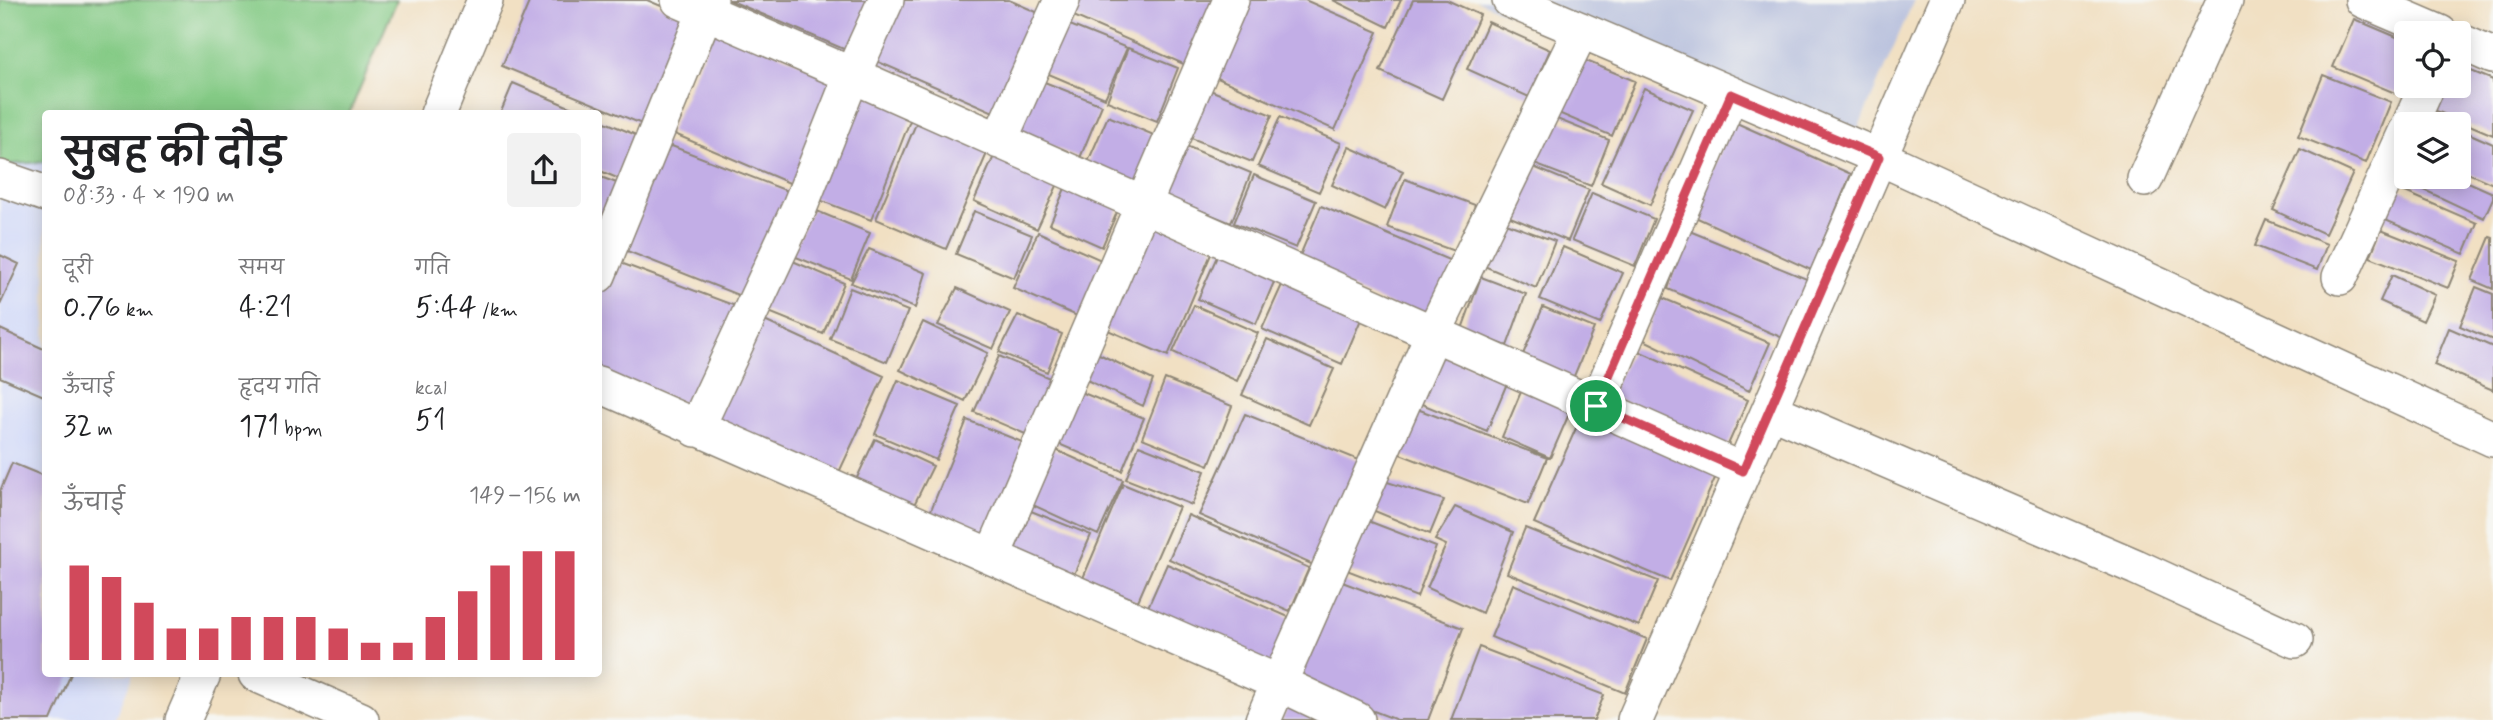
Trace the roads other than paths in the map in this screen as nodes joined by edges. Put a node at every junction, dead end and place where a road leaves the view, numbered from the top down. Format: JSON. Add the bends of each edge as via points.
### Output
{"nodes":[{"id":1,"x":485,"y":0,"type":"edge"},
{"id":2,"x":886,"y":0,"type":"edge"},
{"id":3,"x":1062,"y":0,"type":"edge"},
{"id":4,"x":1231,"y":0,"type":"edge"},
{"id":5,"x":1510,"y":0,"type":"edge"},
{"id":6,"x":1947,"y":0,"type":"edge"},
{"id":7,"x":2225,"y":0,"type":"edge"},
{"id":8,"x":2363,"y":0,"type":"edge"},
{"id":9,"x":698,"y":4,"type":"edge"},
{"id":10,"x":2413,"y":21,"type":"edge"},
{"id":11,"x":1581,"y":30,"type":"junction"},
{"id":12,"x":2471,"y":46,"type":"edge"},
{"id":13,"x":2493,"y":56,"type":"edge"},
{"id":14,"x":852,"y":75,"type":"junction"},
{"id":15,"x":1731,"y":94,"type":"junction"},
{"id":16,"x":440,"y":110,"type":"edge"},
{"id":17,"x":999,"y":142,"type":"junction"},
{"id":18,"x":1879,"y":157,"type":"junction"},
{"id":19,"x":2394,"y":158,"type":"edge"},
{"id":20,"x":0,"y":178,"type":"edge"},
{"id":21,"x":2145,"y":179,"type":"dead end"},
{"id":22,"x":42,"y":193,"type":"edge"},
{"id":23,"x":1143,"y":205,"type":"junction"},
{"id":24,"x":602,"y":264,"type":"edge"},
{"id":25,"x":2340,"y":277,"type":"dead end"},
{"id":26,"x":1433,"y":334,"type":"junction"},
{"id":27,"x":602,"y":386,"type":"edge"},
{"id":28,"x":1596,"y":406,"type":"junction"},
{"id":29,"x":1770,"y":410,"type":"junction"},
{"id":30,"x":696,"y":429,"type":"junction"},
{"id":31,"x":2493,"y":439,"type":"edge"},
{"id":32,"x":1743,"y":471,"type":"junction"},
{"id":33,"x":992,"y":557,"type":"junction"},
{"id":34,"x":2295,"y":640,"type":"dead end"},
{"id":35,"x":202,"y":677,"type":"edge"},
{"id":36,"x":263,"y":677,"type":"edge"},
{"id":37,"x":1279,"y":683,"type":"junction"},
{"id":38,"x":183,"y":720,"type":"edge"},
{"id":39,"x":361,"y":720,"type":"edge"},
{"id":40,"x":1262,"y":720,"type":"edge"},
{"id":41,"x":1357,"y":720,"type":"edge"},
{"id":42,"x":1635,"y":720,"type":"edge"}],
"edges":[{"from":1,"to":16,"type":"street"},
{"from":2,"to":14,"type":"street"},
{"from":3,"to":17,"type":"street"},
{"from":4,"to":23,"type":"street"},
{"from":5,"to":11,"type":"street"},
{"from":6,"to":18,"type":"street"},
{"from":7,"to":21,"type":"street"},
{"from":8,"to":10,"type":"street"},
{"from":9,"to":14,"type":"street"},
{"from":9,"to":24,"type":"street"},
{"from":11,"to":15,"type":"street"},
{"from":11,"to":26,"type":"street"},
{"from":12,"to":13,"type":"street"},
{"from":14,"to":17,"type":"street"},
{"from":14,"to":30,"type":"street","via":[[800,206]]},
{"from":15,"to":18,"type":"street"},
{"from":15,"to":28,"type":"street"},
{"from":17,"to":23,"type":"street"},
{"from":18,"to":29,"type":"street"},
{"from":18,"to":31,"type":"street"},
{"from":19,"to":25,"type":"street"},
{"from":20,"to":22,"type":"street"},
{"from":23,"to":26,"type":"street"},
{"from":23,"to":33,"type":"street"},
{"from":26,"to":28,"type":"street"},
{"from":26,"to":37,"type":"street"},
{"from":27,"to":30,"type":"street"},
{"from":28,"to":32,"type":"street"},
{"from":29,"to":32,"type":"street"},
{"from":29,"to":34,"type":"street"},
{"from":30,"to":33,"type":"street"},
{"from":32,"to":42,"type":"street"},
{"from":33,"to":37,"type":"street"},
{"from":35,"to":38,"type":"street"},
{"from":36,"to":39,"type":"street"},
{"from":37,"to":40,"type":"street"},
{"from":37,"to":41,"type":"street"}]}
